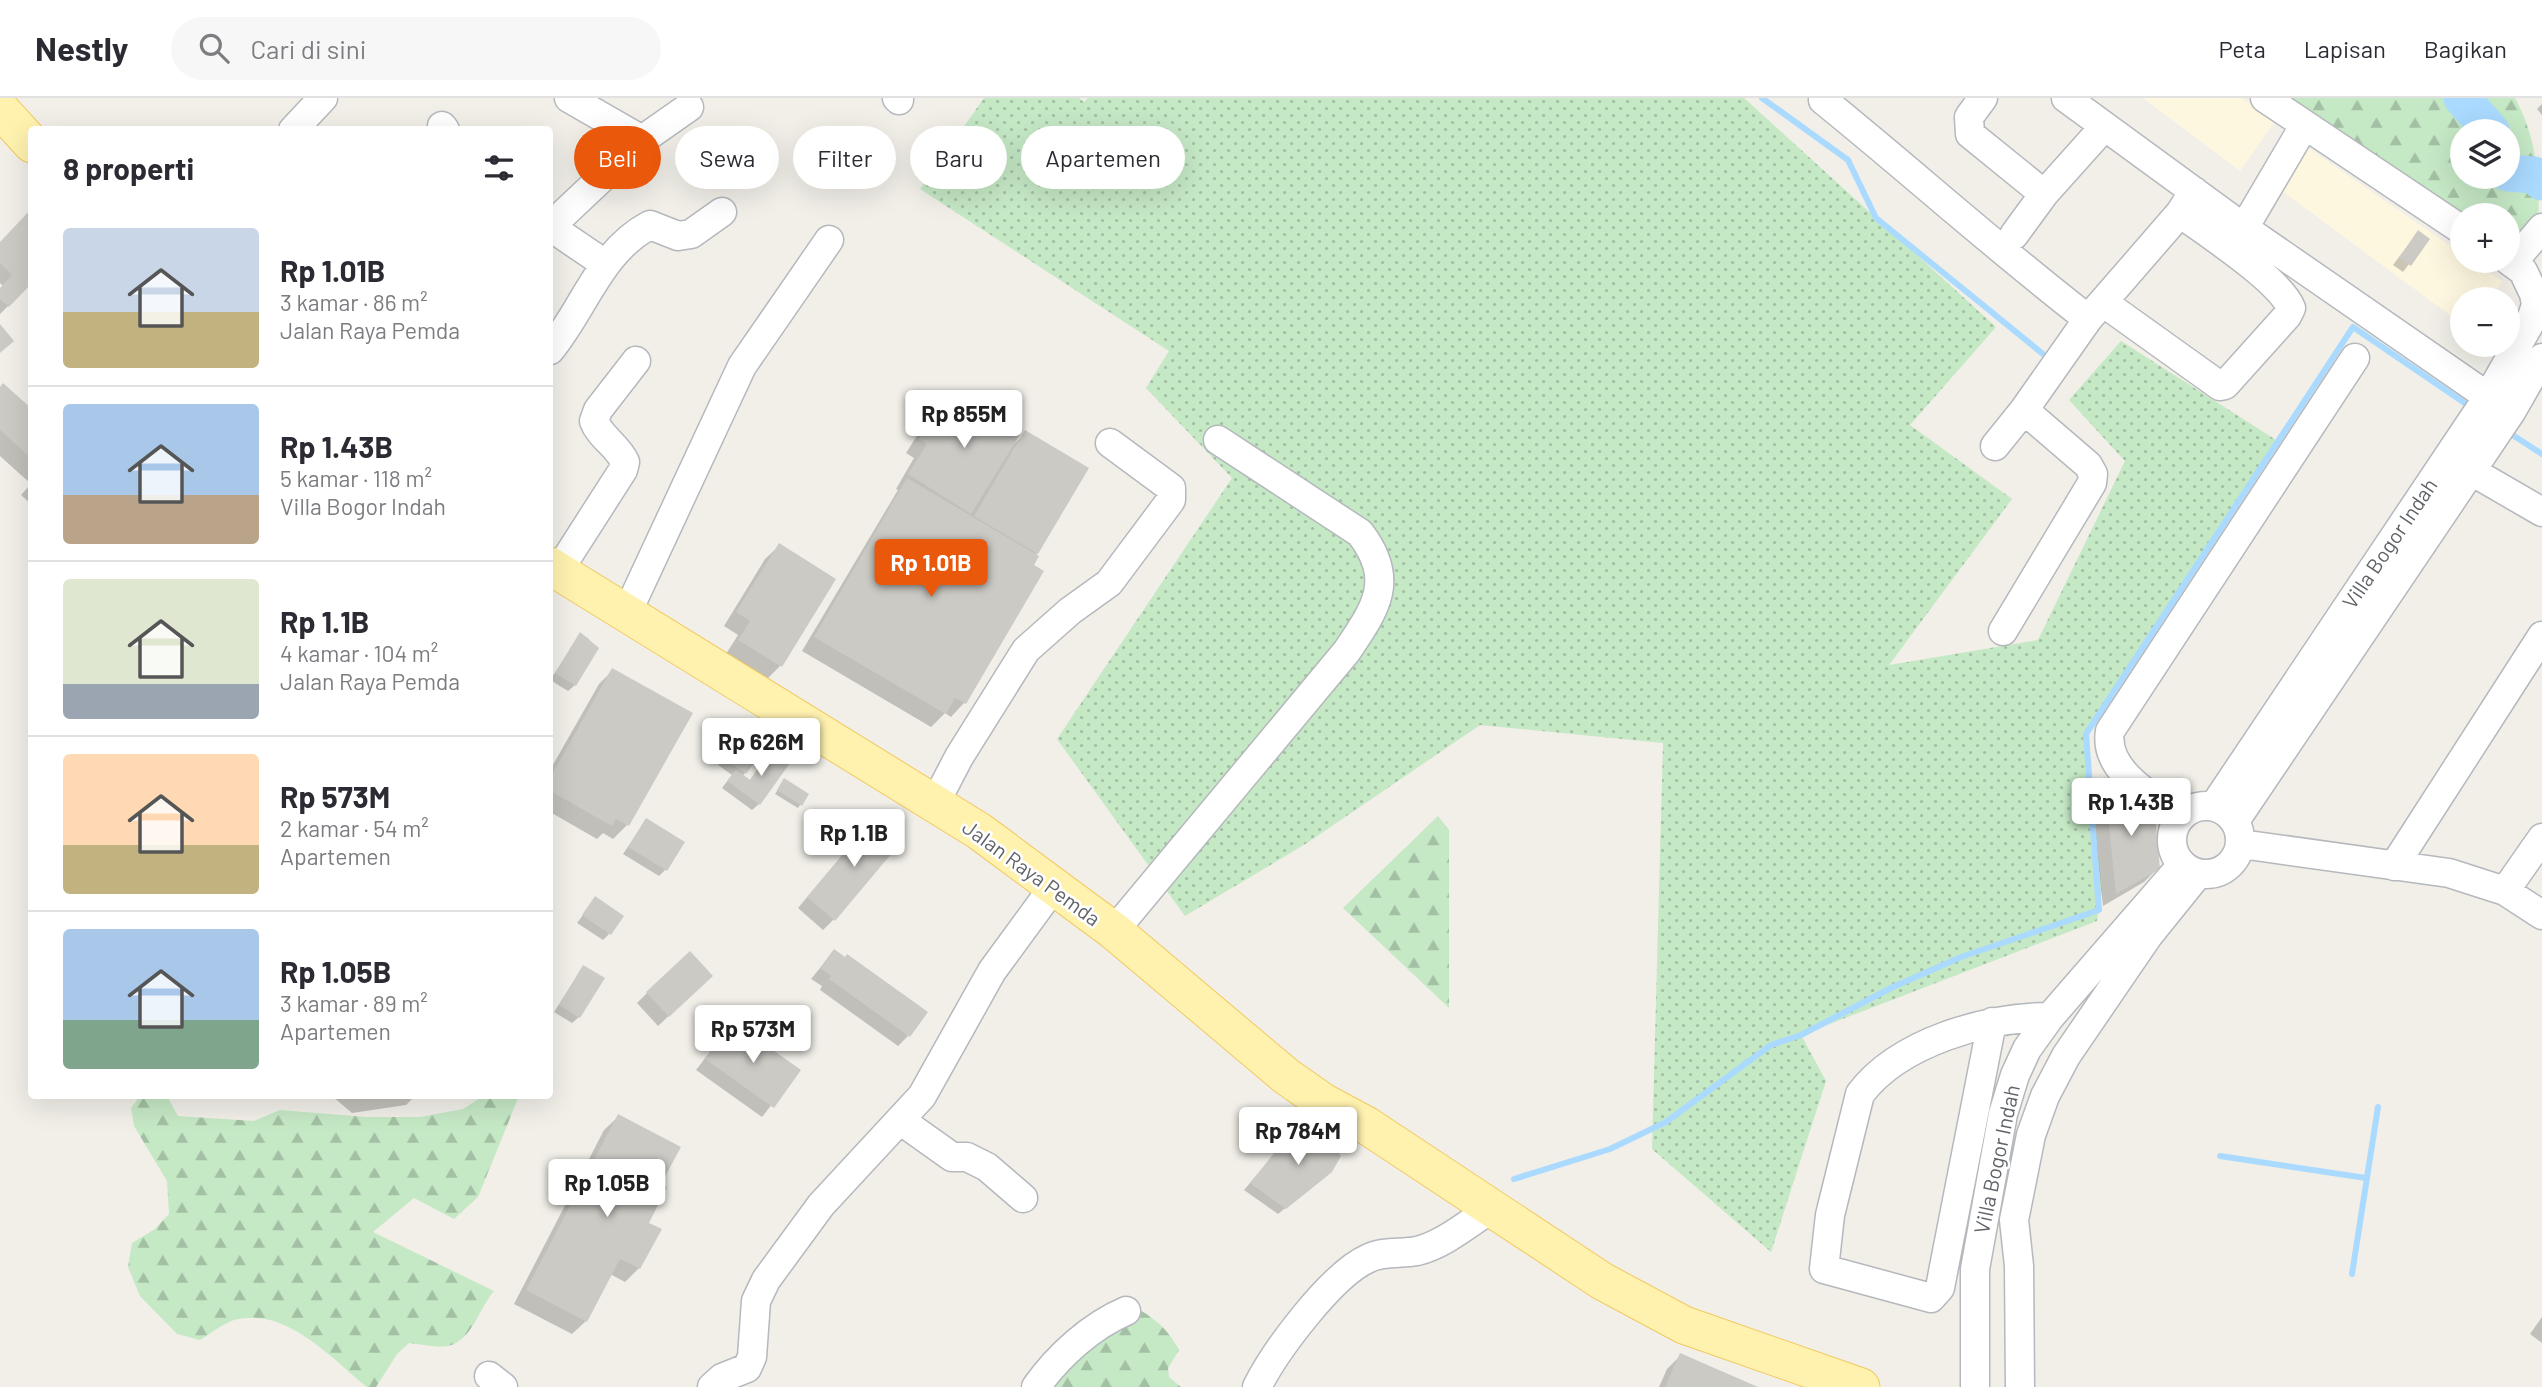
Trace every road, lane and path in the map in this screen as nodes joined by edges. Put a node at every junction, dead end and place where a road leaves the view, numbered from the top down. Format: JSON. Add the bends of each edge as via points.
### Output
{"nodes":[{"id":1,"x":323,"y":98,"type":"edge"},
{"id":2,"x":569,"y":98,"type":"edge"},
{"id":3,"x":1983,"y":98,"type":"edge"},
{"id":4,"x":2066,"y":98,"type":"edge"},
{"id":5,"x":2265,"y":98,"type":"edge"},
{"id":6,"x":1823,"y":100,"type":"dead end"},
{"id":7,"x":689,"y":107,"type":"dead end"},
{"id":8,"x":0,"y":109,"type":"edge"},
{"id":9,"x":296,"y":126,"type":"edge"},
{"id":10,"x":617,"y":126,"type":"edge"},
{"id":11,"x":2304,"y":126,"type":"junction"},
{"id":12,"x":661,"y":127,"type":"edge"},
{"id":13,"x":2104,"y":127,"type":"junction"},
{"id":14,"x":28,"y":140,"type":"edge"},
{"id":15,"x":590,"y":189,"type":"edge"},
{"id":16,"x":2044,"y":194,"type":"junction"},
{"id":17,"x":2187,"y":202,"type":"junction"},
{"id":18,"x":722,"y":212,"type":"dead end"},
{"id":19,"x":2450,"y":222,"type":"edge"},
{"id":20,"x":2244,"y":228,"type":"junction"},
{"id":21,"x":2542,"y":228,"type":"edge"},
{"id":22,"x":2014,"y":235,"type":"dead end"},
{"id":23,"x":829,"y":240,"type":"dead end"},
{"id":24,"x":605,"y":264,"type":"junction"},
{"id":25,"x":2521,"y":265,"type":"edge"},
{"id":26,"x":2096,"y":311,"type":"junction"},
{"id":27,"x":553,"y":346,"type":"edge"},
{"id":28,"x":2355,"y":358,"type":"dead end"},
{"id":29,"x":2542,"y":358,"type":"edge"},
{"id":30,"x":636,"y":361,"type":"dead end"},
{"id":31,"x":2488,"y":397,"type":"junction"},
{"id":32,"x":2024,"y":410,"type":"junction"},
{"id":33,"x":2511,"y":412,"type":"junction"},
{"id":34,"x":1218,"y":440,"type":"dead end"},
{"id":35,"x":1110,"y":443,"type":"dead end"},
{"id":36,"x":1995,"y":446,"type":"dead end"},
{"id":37,"x":2446,"y":457,"type":"junction"},
{"id":38,"x":2470,"y":471,"type":"junction"},
{"id":39,"x":2542,"y":512,"type":"edge"},
{"id":40,"x":554,"y":569,"type":"edge"},
{"id":41,"x":626,"y":615,"type":"junction"},
{"id":42,"x":2003,"y":631,"type":"dead end"},
{"id":43,"x":2542,"y":636,"type":"edge"},
{"id":44,"x":934,"y":805,"type":"junction"},
{"id":45,"x":2180,"y":818,"type":"junction"},
{"id":46,"x":2230,"y":824,"type":"junction"},
{"id":47,"x":2542,"y":838,"type":"edge"},
{"id":48,"x":2394,"y":866,"type":"junction"},
{"id":49,"x":2190,"y":869,"type":"junction"},
{"id":50,"x":1055,"y":884,"type":"junction"},
{"id":51,"x":2505,"y":891,"type":"junction"},
{"id":52,"x":2542,"y":915,"type":"edge"},
{"id":53,"x":2140,"y":930,"type":"junction"},
{"id":54,"x":1114,"y":931,"type":"junction"},
{"id":55,"x":2050,"y":1017,"type":"junction"},
{"id":56,"x":1992,"y":1023,"type":"junction"},
{"id":57,"x":900,"y":1120,"type":"junction"},
{"id":58,"x":1023,"y":1198,"type":"dead end"},
{"id":59,"x":1492,"y":1208,"type":"junction"},
{"id":60,"x":2019,"y":1266,"type":"junction"},
{"id":61,"x":1975,"y":1269,"type":"junction"},
{"id":62,"x":1943,"y":1272,"type":"junction"},
{"id":63,"x":1126,"y":1311,"type":"dead end"},
{"id":64,"x":1974,"y":1357,"type":"junction"},
{"id":65,"x":2019,"y":1358,"type":"junction"},
{"id":66,"x":712,"y":1387,"type":"edge"},
{"id":67,"x":1036,"y":1387,"type":"edge"},
{"id":68,"x":1257,"y":1387,"type":"edge"},
{"id":69,"x":1861,"y":1387,"type":"edge"},
{"id":70,"x":1975,"y":1387,"type":"edge"},
{"id":71,"x":2020,"y":1387,"type":"edge"}],
"edges":[{"from":1,"to":9,"type":"street"},
{"from":2,"to":10,"type":"street"},
{"from":3,"to":16,"type":"street","via":[[1969,117],[1970,134]]},
{"from":4,"to":13,"type":"street"},
{"from":5,"to":11,"type":"street"},
{"from":6,"to":26,"type":"street","via":[[1996,248]]},
{"from":7,"to":12,"type":"street"},
{"from":8,"to":14,"type":"main road"},
{"from":11,"to":19,"type":"street"},
{"from":11,"to":20,"type":"street"},
{"from":13,"to":16,"type":"street"},
{"from":13,"to":17,"type":"street"},
{"from":15,"to":24,"type":"street","via":[[559,217],[555,229]]},
{"from":16,"to":22,"type":"street"},
{"from":17,"to":20,"type":"street"},
{"from":17,"to":26,"type":"street"},
{"from":17,"to":26,"type":"street","via":[[2279,290],[2291,308],[2287,317],[2225,386],[2220,386]]},
{"from":18,"to":24,"type":"street","via":[[691,234],[678,236],[650,225]]},
{"from":20,"to":31,"type":"street"},
{"from":21,"to":25,"type":"street"},
{"from":23,"to":41,"type":"street","via":[[725,397]]},
{"from":24,"to":27,"type":"street"},
{"from":25,"to":31,"type":"street","name":"Villa Bogor Indah","via":[[2536,305]]},
{"from":26,"to":32,"type":"street"},
{"from":28,"to":45,"type":"street","via":[[2110,731],[2113,759],[2123,773]]},
{"from":29,"to":33,"type":"street","name":"Villa Bogor Indah"},
{"from":30,"to":40,"type":"street","via":[[594,421],[622,455],[623,470]]},
{"from":31,"to":33,"type":"street"},
{"from":31,"to":37,"type":"street","name":"Villa Bogor Indah"},
{"from":32,"to":36,"type":"street"},
{"from":32,"to":42,"type":"street","via":[[2093,474],[2092,483]]},
{"from":33,"to":38,"type":"street","name":"Villa Bogor Indah"},
{"from":34,"to":54,"type":"street","via":[[1360,533],[1381,574],[1379,596],[1347,651]]},
{"from":35,"to":44,"type":"street","via":[[1171,488],[1171,500],[1109,583],[1026,650]]},
{"from":37,"to":38,"type":"street"},
{"from":37,"to":46,"type":"street","name":"Villa Bogor Indah"},
{"from":38,"to":39,"type":"street"},
{"from":38,"to":46,"type":"street","name":"Villa Bogor Indah"},
{"from":40,"to":41,"type":"main road","name":"Jalan Raya Pemda"},
{"from":41,"to":44,"type":"main road","name":"Jalan Raya Pemda"},
{"from":43,"to":48,"type":"street"},
{"from":44,"to":50,"type":"main road","name":"Jalan Raya Pemda"},
{"from":45,"to":46,"type":"street","via":[[2195,807]]},
{"from":45,"to":49,"type":"street","via":[[2172,842]]},
{"from":46,"to":48,"type":"street"},
{"from":46,"to":49,"type":"street","name":"Villa Bogor Indah","via":[[2233,862],[2208,875]]},
{"from":47,"to":51,"type":"street"},
{"from":48,"to":51,"type":"street","via":[[2449,873]]},
{"from":49,"to":53,"type":"street","name":"Villa Bogor Indah"},
{"from":50,"to":54,"type":"main road","name":"Jalan Raya Pemda"},
{"from":50,"to":57,"type":"street","via":[[992,971],[936,1073]]},
{"from":51,"to":52,"type":"street"},
{"from":53,"to":55,"type":"street","name":"Villa Bogor Indah"},
{"from":53,"to":60,"type":"street","name":"Villa Bogor Indah","via":[[2045,1096],[2031,1135],[2014,1220]]},
{"from":54,"to":59,"type":"main road","name":"Jalan Raya Pemda","via":[[1286,1076]]},
{"from":55,"to":56,"type":"street"},
{"from":55,"to":61,"type":"street","name":"Villa Bogor Indah","via":[[2027,1049],[2011,1088]]},
{"from":56,"to":62,"type":"street"},
{"from":56,"to":62,"type":"street","via":[[1902,1056],[1872,1078],[1860,1094],[1830,1215],[1824,1269],[1931,1298],[1940,1288]]},
{"from":57,"to":58,"type":"street","via":[[952,1157],[967,1157],[986,1167]]},
{"from":57,"to":66,"type":"street","via":[[821,1205],[765,1280],[756,1301],[747,1368]]},
{"from":59,"to":68,"type":"street","via":[[1419,1250],[1372,1256],[1356,1264],[1274,1357]]},
{"from":59,"to":69,"type":"main road","name":"Jalan Raya Pemda","via":[[1602,1281],[1684,1325]]},
{"from":60,"to":61,"type":"street"},
{"from":60,"to":65,"type":"street","name":"Villa Bogor Indah"},
{"from":61,"to":62,"type":"street"},
{"from":61,"to":64,"type":"street","name":"Villa Bogor Indah"},
{"from":63,"to":67,"type":"street","via":[[1104,1320],[1049,1368]]},
{"from":64,"to":65,"type":"street"},
{"from":64,"to":70,"type":"street","name":"Villa Bogor Indah"},
{"from":65,"to":71,"type":"street","name":"Villa Bogor Indah"}]}
